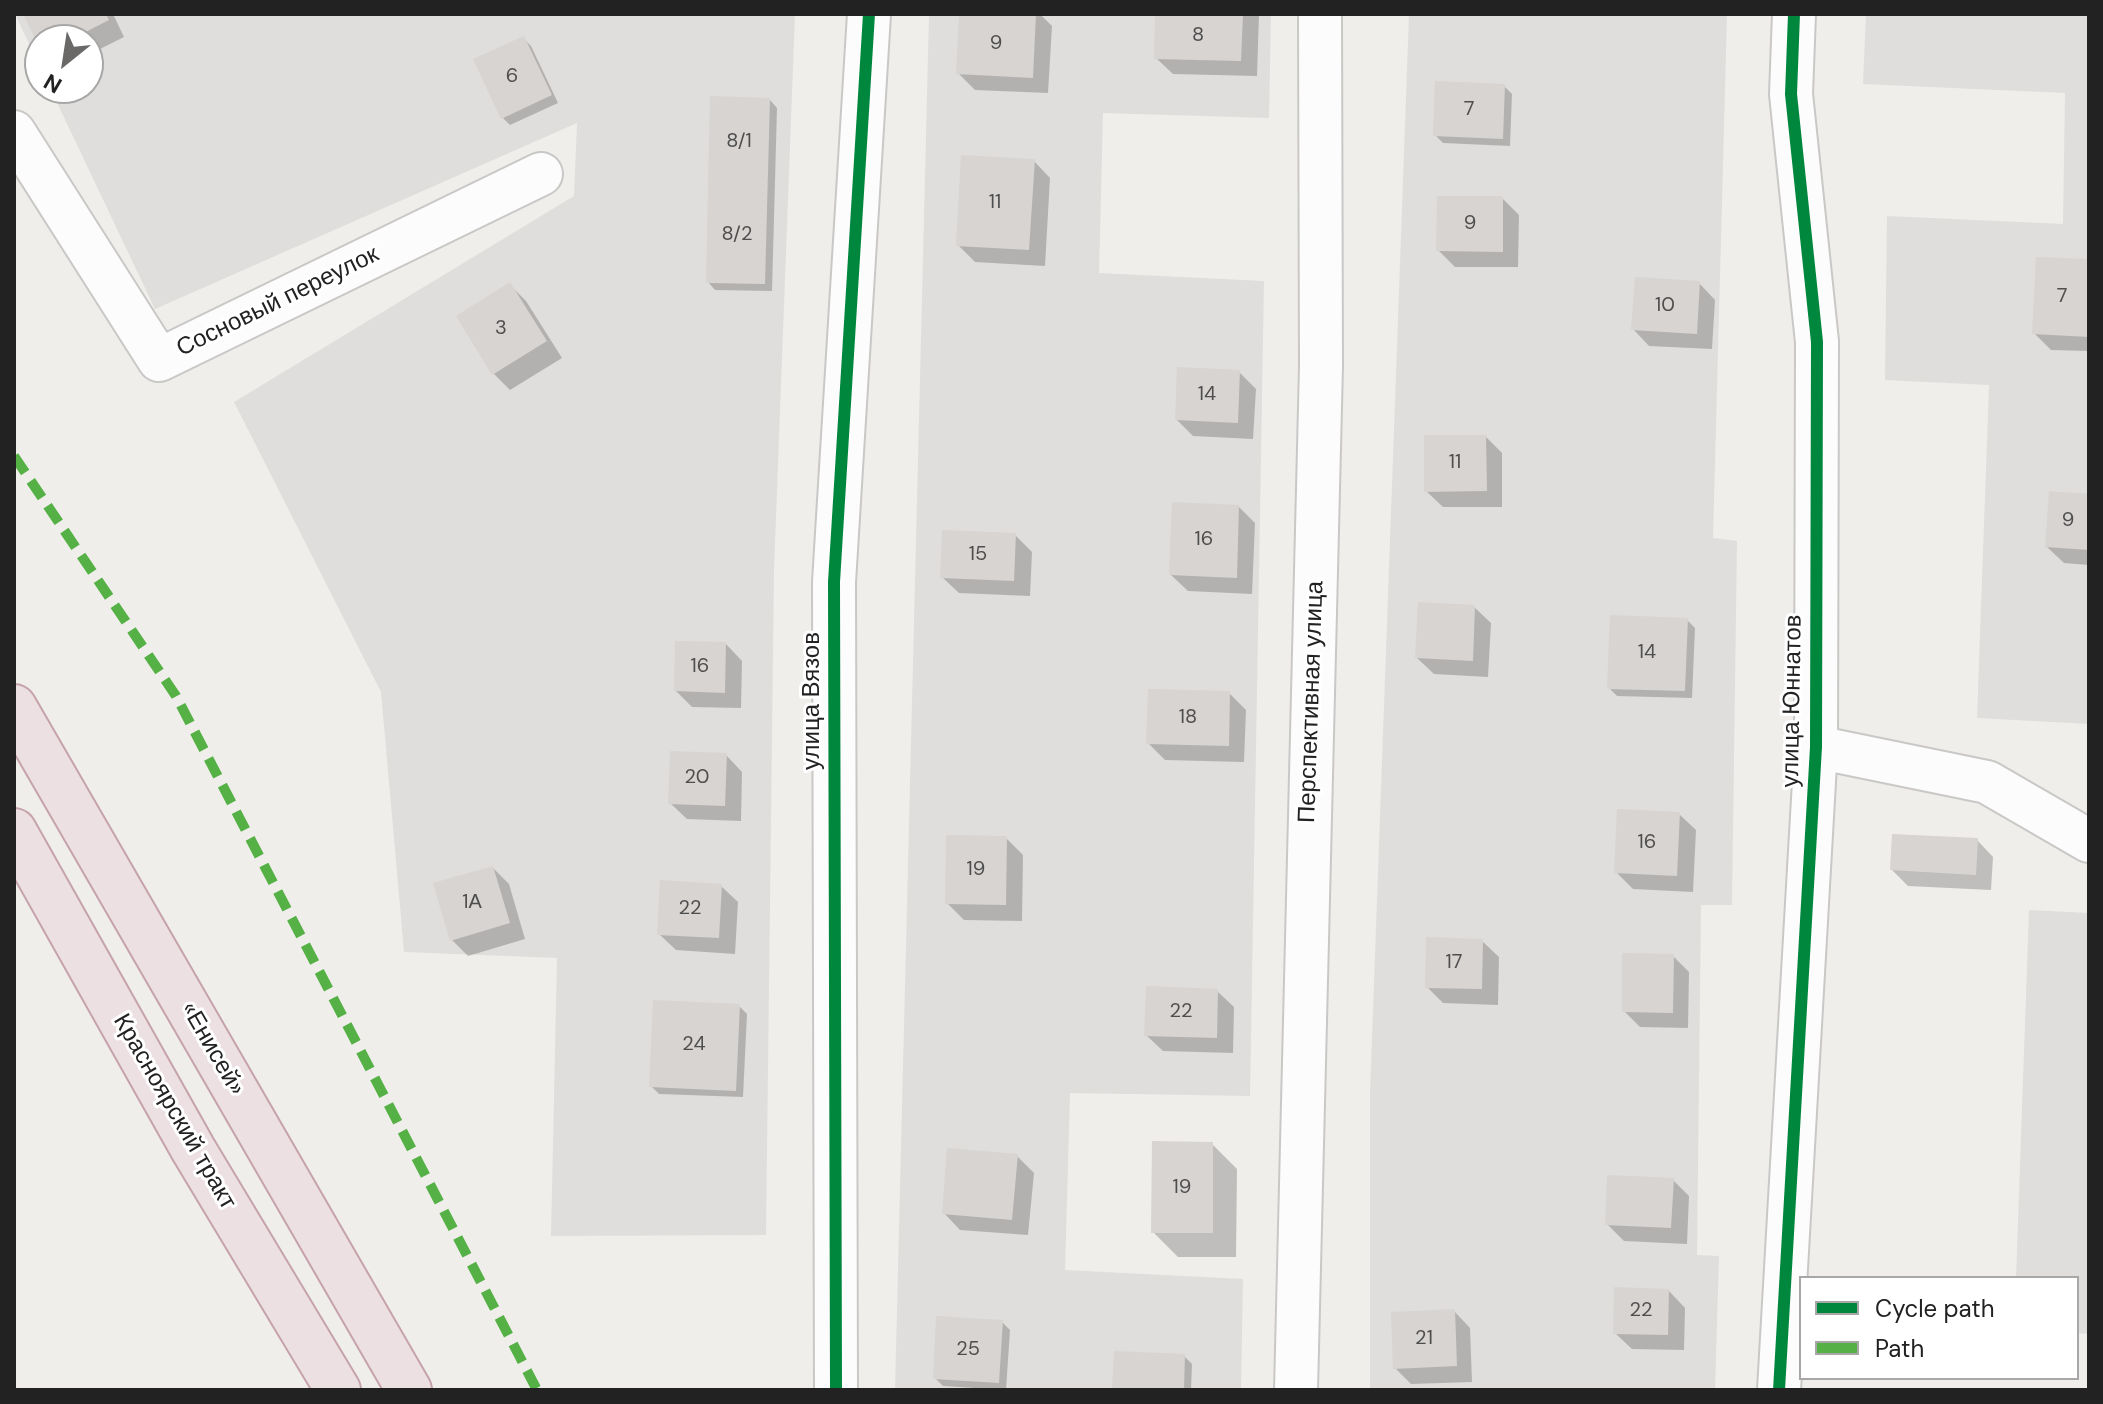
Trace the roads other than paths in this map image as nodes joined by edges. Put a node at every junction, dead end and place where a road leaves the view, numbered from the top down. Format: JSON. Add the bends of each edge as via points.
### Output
{"nodes":[{"id":1,"x":869,"y":14,"type":"edge"},
{"id":2,"x":1320,"y":14,"type":"edge"},
{"id":3,"x":1794,"y":14,"type":"edge"},
{"id":4,"x":17,"y":139,"type":"edge"},
{"id":5,"x":541,"y":174,"type":"dead end"},
{"id":6,"x":14,"y":707,"type":"edge"},
{"id":7,"x":1816,"y":747,"type":"junction"},
{"id":8,"x":14,"y":831,"type":"edge"},
{"id":9,"x":2089,"y":841,"type":"edge"},
{"id":10,"x":338,"y":1390,"type":"edge"},
{"id":11,"x":409,"y":1390,"type":"edge"},
{"id":12,"x":836,"y":1390,"type":"edge"},
{"id":13,"x":1296,"y":1390,"type":"edge"},
{"id":14,"x":1779,"y":1390,"type":"edge"}],
"edges":[{"from":1,"to":12,"type":"street","name":"улица Вязов","via":[[834,582]]},
{"from":2,"to":13,"type":"street","name":"Перспективная улица","via":[[1321,366]]},
{"from":3,"to":7,"type":"street","name":"улица Юннатов","via":[[1791,94],[1817,342]]},
{"from":4,"to":5,"type":"street","name":"Сосновый переулок","via":[[159,360]]},
{"from":6,"to":11,"type":"highway","name":"«Енисей»"},
{"from":7,"to":9,"type":"street","via":[[1987,782]]},
{"from":7,"to":14,"type":"street","name":"улица Юннатов"},
{"from":8,"to":10,"type":"highway","name":"Красноярский тракт","via":[[193,1149]]}]}
